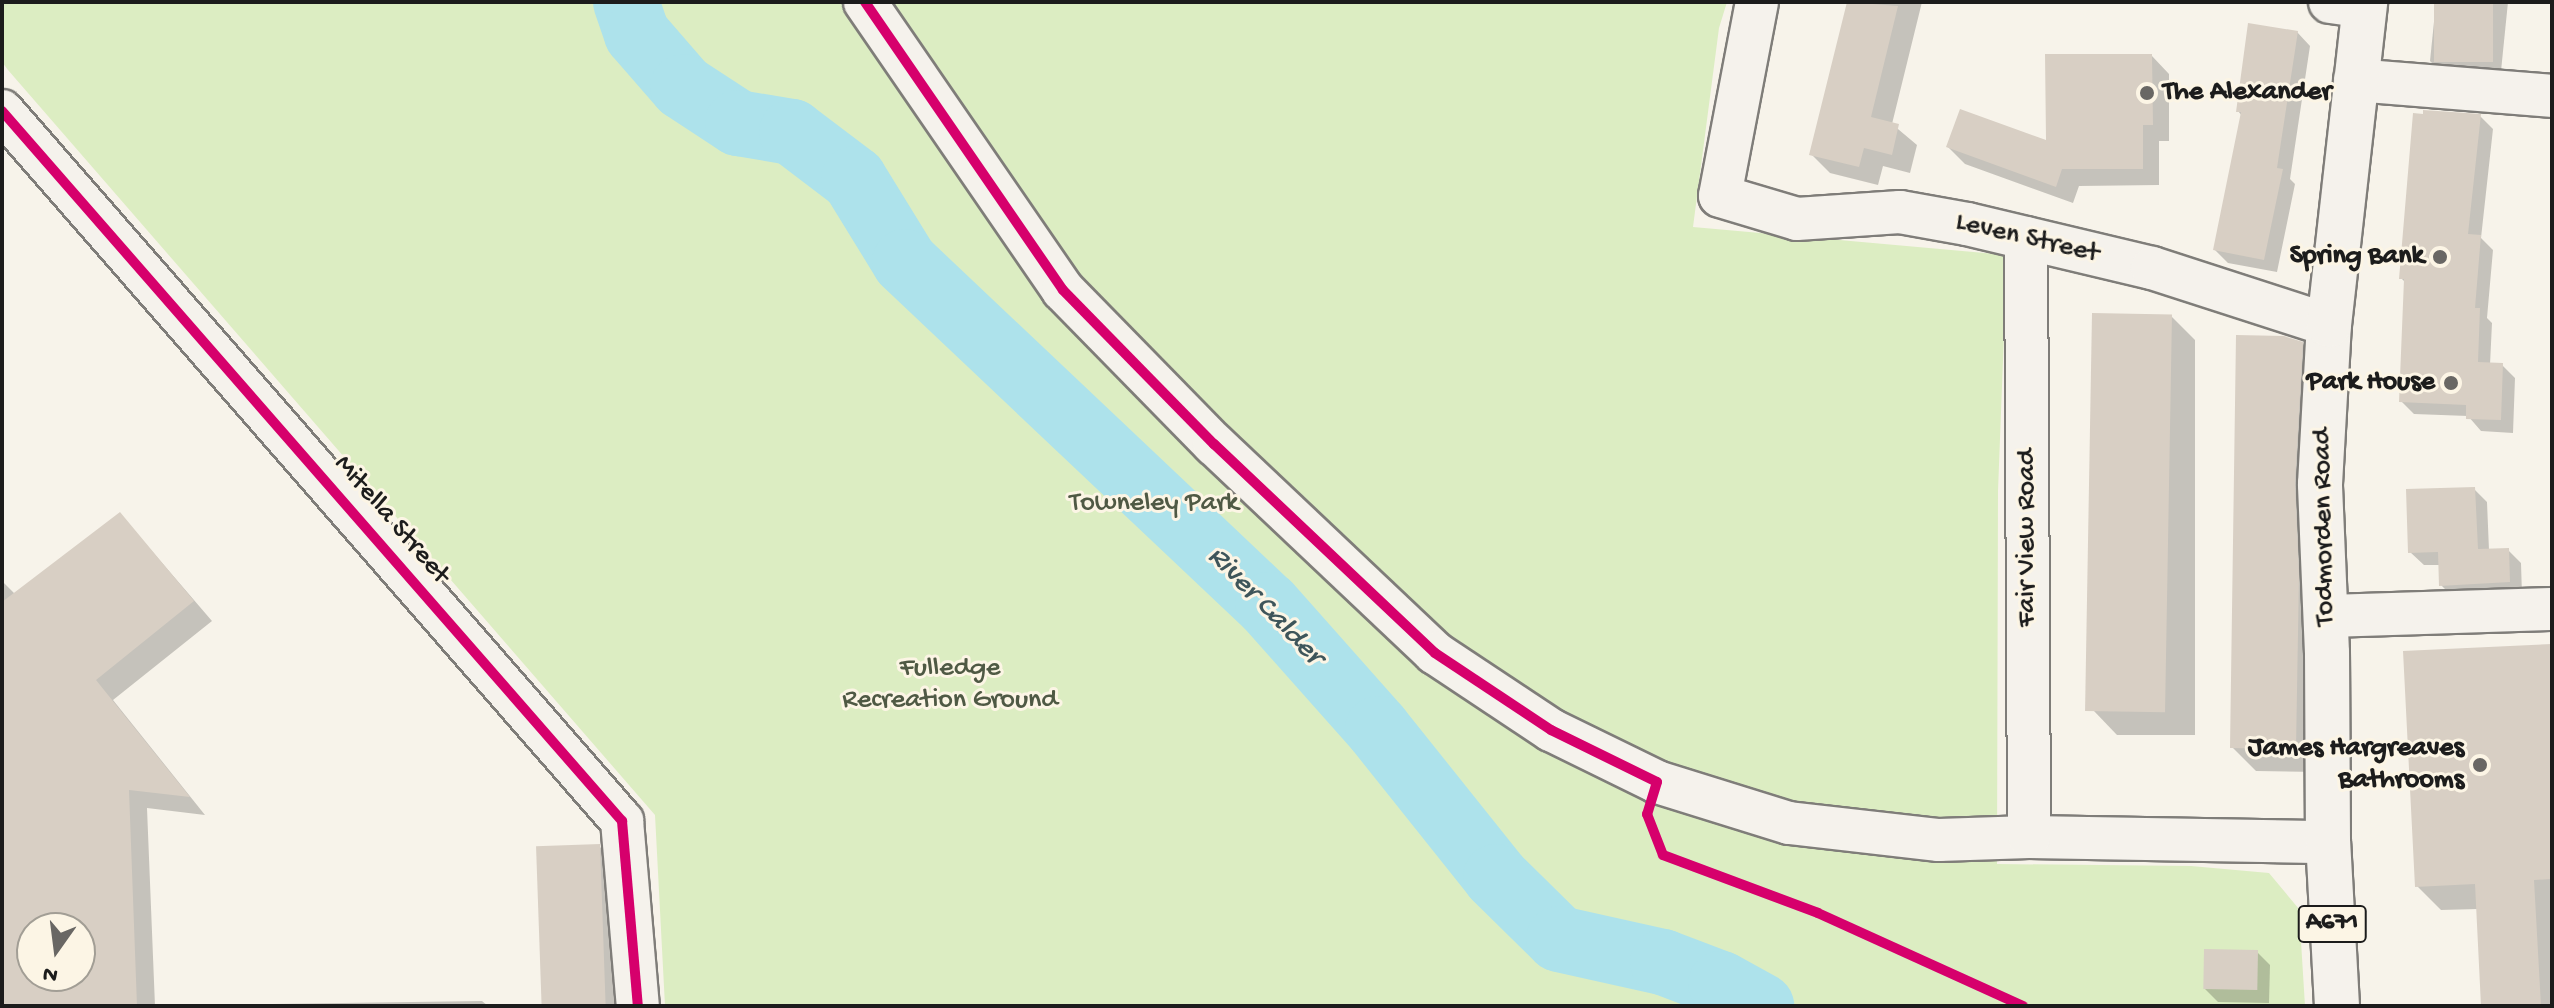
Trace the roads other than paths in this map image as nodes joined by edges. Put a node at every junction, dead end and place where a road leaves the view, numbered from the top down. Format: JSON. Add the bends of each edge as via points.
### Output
{"nodes":[{"id":1,"x":865,"y":2,"type":"edge"},
{"id":2,"x":1757,"y":2,"type":"edge"},
{"id":3,"x":2353,"y":4,"type":"edge"},
{"id":4,"x":2355,"y":80,"type":"junction"},
{"id":5,"x":2552,"y":96,"type":"edge"},
{"id":6,"x":2,"y":111,"type":"edge"},
{"id":7,"x":2026,"y":238,"type":"junction"},
{"id":8,"x":2329,"y":325,"type":"junction"},
{"id":9,"x":2552,"y":609,"type":"edge"},
{"id":10,"x":2326,"y":616,"type":"junction"},
{"id":11,"x":2029,"y":837,"type":"junction"},
{"id":12,"x":2328,"y":842,"type":"junction"},
{"id":13,"x":638,"y":1006,"type":"edge"},
{"id":14,"x":2337,"y":1006,"type":"edge"}],
"edges":[{"from":1,"to":11,"type":"street","via":[[1063,290],[1214,444],[1435,653],[1551,730],[1657,782],[1789,823],[1939,840]]},
{"from":2,"to":7,"type":"street","name":"Leven Street","via":[[1720,196],[1797,219],[1900,212]]},
{"from":3,"to":4,"type":"highway","name":"Todmorden Road","number":"A671"},
{"from":4,"to":5,"type":"street"},
{"from":4,"to":8,"type":"highway","name":"Todmorden Road","number":"A671"},
{"from":6,"to":13,"type":"street","name":"Mitella Street","via":[[622,821]]},
{"from":7,"to":8,"type":"street","name":"Leven Street","via":[[2152,268]]},
{"from":7,"to":11,"type":"street","name":"Fair View Road"},
{"from":8,"to":10,"type":"highway","name":"Todmorden Road","number":"A671","via":[[2320,484]]},
{"from":9,"to":10,"type":"street"},
{"from":10,"to":12,"type":"highway","name":"Todmorden Road","number":"A671"},
{"from":11,"to":12,"type":"street"},
{"from":12,"to":14,"type":"highway","name":"Todmorden Road","number":"A671"}]}
